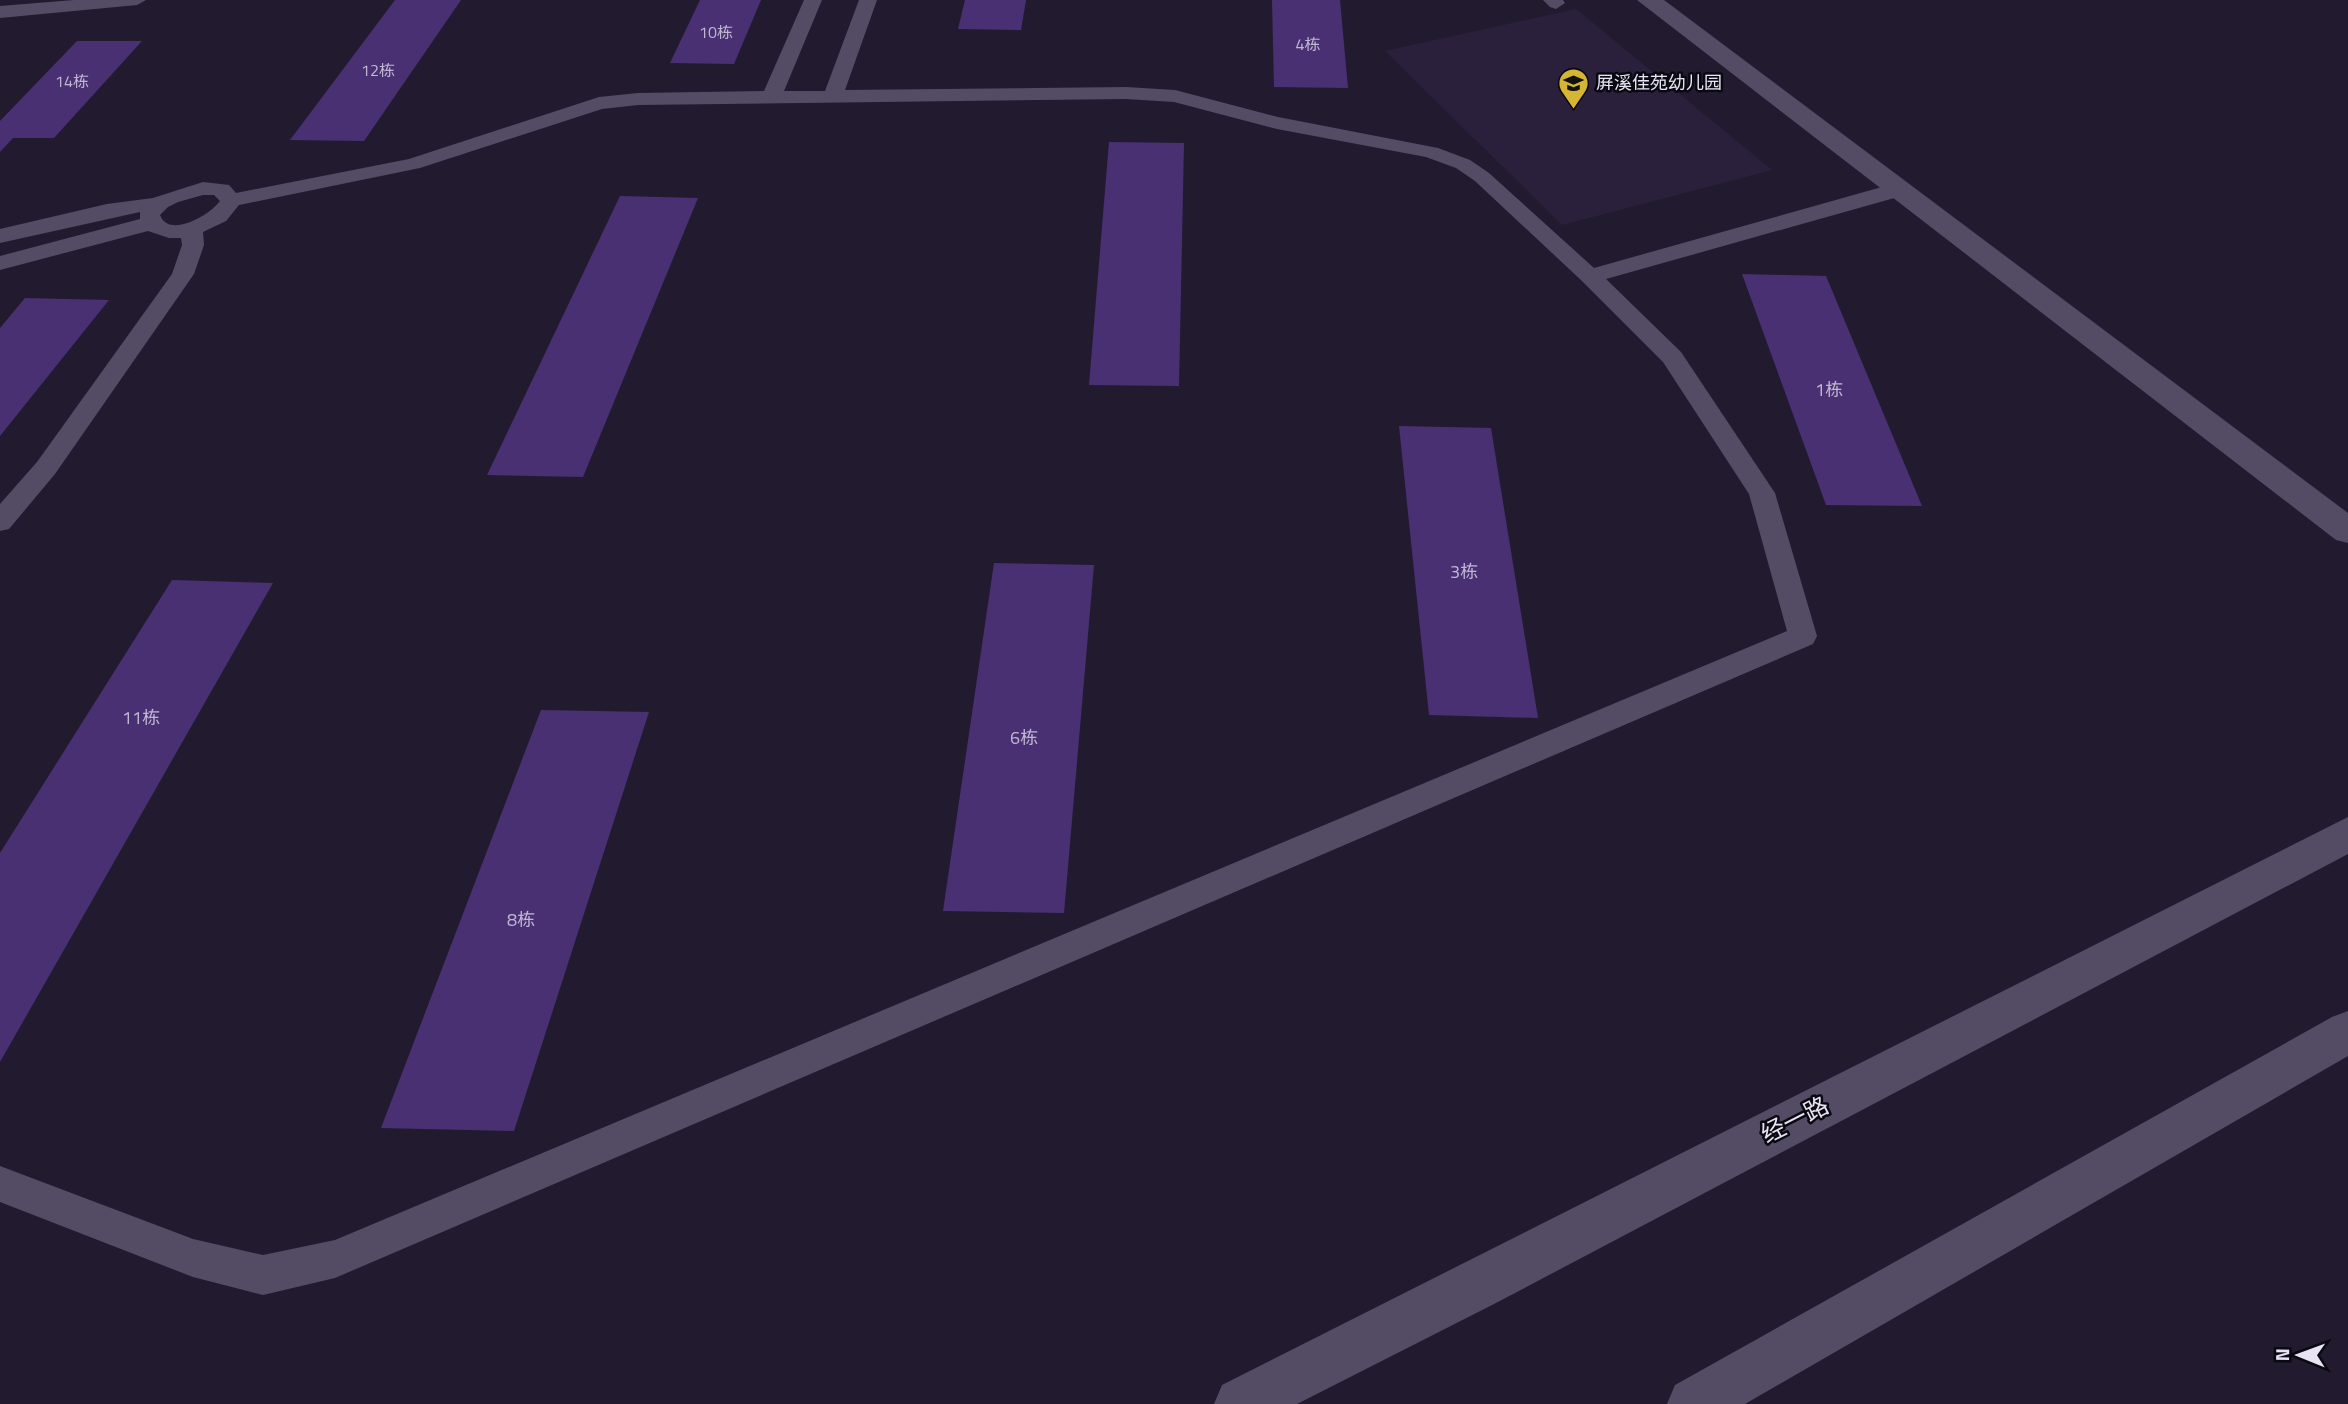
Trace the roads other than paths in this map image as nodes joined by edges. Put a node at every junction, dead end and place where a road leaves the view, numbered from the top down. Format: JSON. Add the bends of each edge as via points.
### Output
{"nodes":[{"id":1,"x":137,"y":0,"type":"edge"},
{"id":2,"x":813,"y":0,"type":"edge"},
{"id":3,"x":868,"y":0,"type":"edge"},
{"id":4,"x":1649,"y":0,"type":"edge"},
{"id":5,"x":0,"y":12,"type":"edge"},
{"id":6,"x":833,"y":96,"type":"junction"},
{"id":7,"x":772,"y":97,"type":"junction"},
{"id":8,"x":1897,"y":190,"type":"junction"},
{"id":9,"x":231,"y":200,"type":"junction"},
{"id":10,"x":156,"y":213,"type":"junction"},
{"id":11,"x":192,"y":229,"type":"junction"},
{"id":12,"x":0,"y":236,"type":"edge"},
{"id":13,"x":0,"y":263,"type":"edge"},
{"id":14,"x":1590,"y":276,"type":"junction"},
{"id":15,"x":0,"y":522,"type":"edge"},
{"id":16,"x":2348,"y":531,"type":"edge"},
{"id":17,"x":2348,"y":834,"type":"edge"},
{"id":18,"x":2348,"y":1032,"type":"edge"},
{"id":19,"x":0,"y":1184,"type":"edge"},
{"id":20,"x":1241,"y":1404,"type":"edge"},
{"id":21,"x":1694,"y":1404,"type":"edge"}],
"edges":[{"from":1,"to":5,"type":"lane"},
{"from":2,"to":7,"type":"lane"},
{"from":3,"to":6,"type":"lane"},
{"from":4,"to":8,"type":"main road"},
{"from":6,"to":7,"type":"lane"},
{"from":6,"to":14,"type":"lane","via":[[1175,96],[1278,124],[1431,152],[1482,177]]},
{"from":7,"to":9,"type":"lane","via":[[599,103],[413,164]]},
{"from":8,"to":14,"type":"lane"},
{"from":8,"to":16,"type":"main road"},
{"from":9,"to":10,"type":"lane","via":[[221,190],[183,191]]},
{"from":9,"to":11,"type":"lane","via":[[215,220]]},
{"from":10,"to":11,"type":"lane","via":[[167,230]]},
{"from":10,"to":12,"type":"lane","via":[[107,211]]},
{"from":10,"to":13,"type":"lane"},
{"from":11,"to":15,"type":"lane","via":[[183,274],[46,467]]},
{"from":14,"to":19,"type":"lane","via":[[1672,357],[1762,492],[1803,636],[335,1259],[263,1275],[193,1258]]},
{"from":17,"to":20,"type":"main road","name":"经一路"},
{"from":18,"to":21,"type":"main road"}]}
